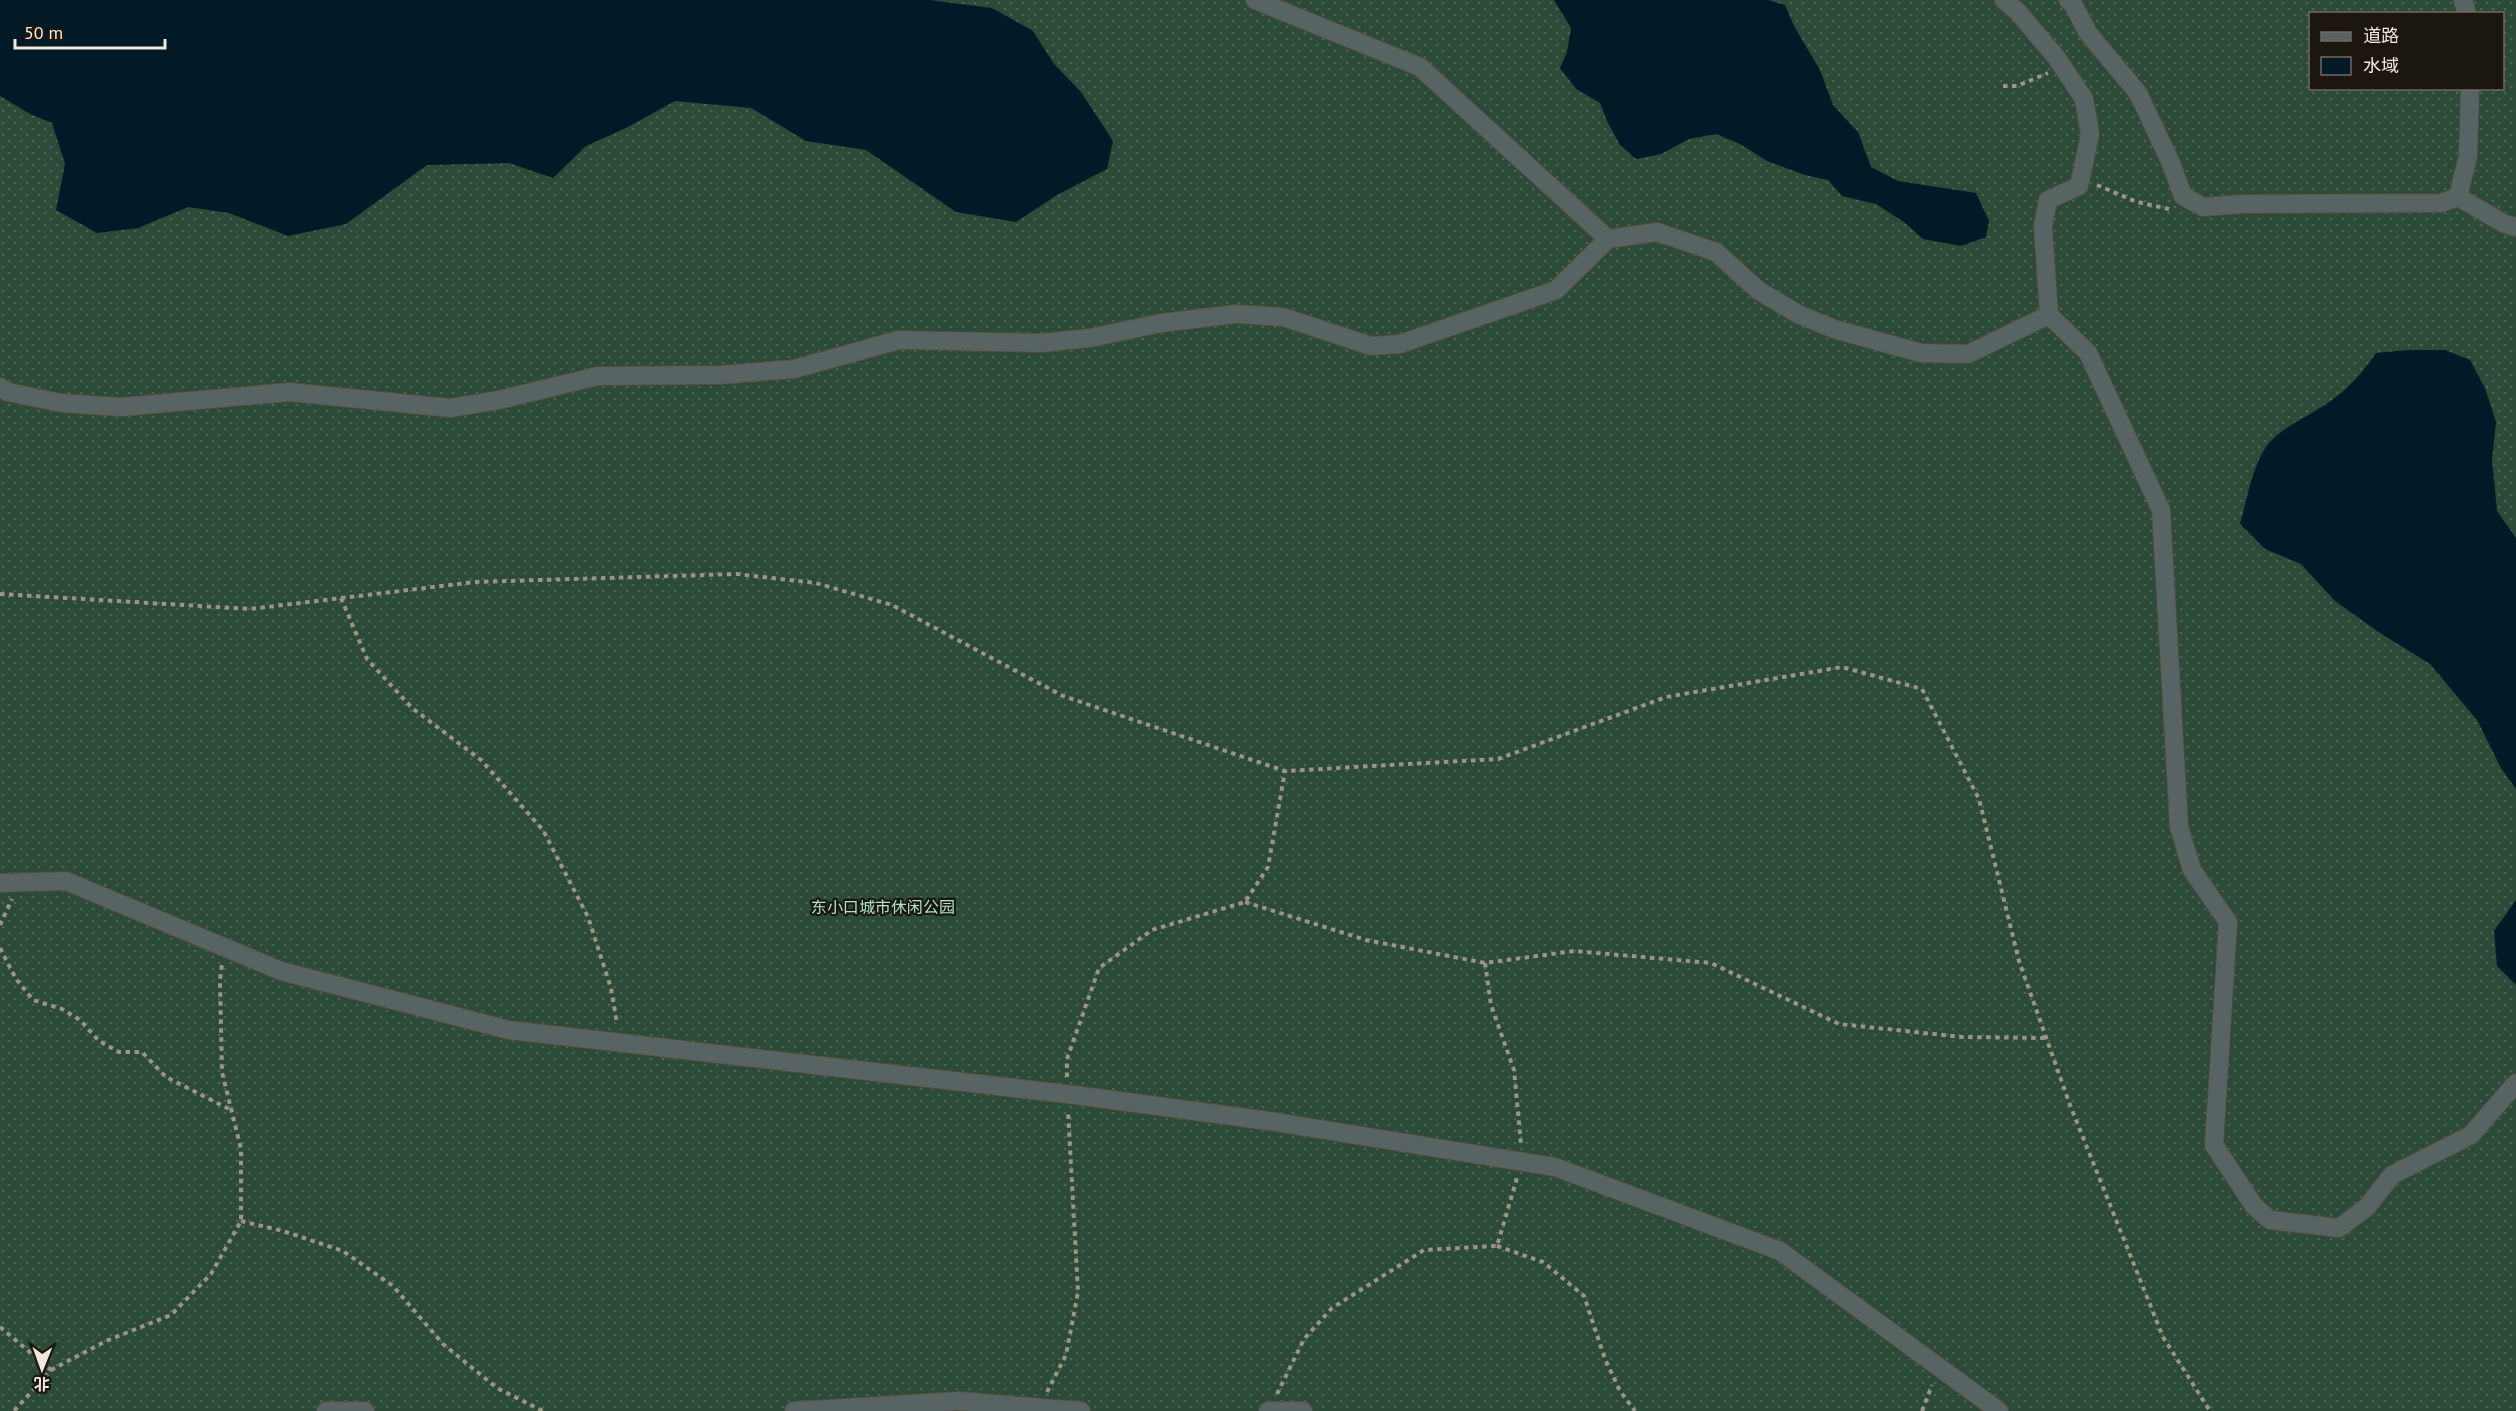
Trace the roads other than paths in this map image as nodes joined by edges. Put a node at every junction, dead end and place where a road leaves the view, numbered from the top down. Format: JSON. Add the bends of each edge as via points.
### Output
{"nodes":[{"id":1,"x":1255,"y":0,"type":"edge"},
{"id":2,"x":2004,"y":0,"type":"edge"},
{"id":3,"x":2068,"y":0,"type":"edge"},
{"id":4,"x":2470,"y":90,"type":"edge"},
{"id":5,"x":2458,"y":196,"type":"junction"},
{"id":6,"x":2516,"y":227,"type":"edge"},
{"id":7,"x":1608,"y":239,"type":"junction"},
{"id":8,"x":2049,"y":315,"type":"junction"},
{"id":9,"x":0,"y":387,"type":"edge"},
{"id":10,"x":0,"y":883,"type":"edge"},
{"id":11,"x":2516,"y":1083,"type":"edge"},
{"id":12,"x":326,"y":1411,"type":"edge"},
{"id":13,"x":365,"y":1411,"type":"edge"},
{"id":14,"x":794,"y":1411,"type":"edge"},
{"id":15,"x":1081,"y":1411,"type":"edge"},
{"id":16,"x":1268,"y":1411,"type":"edge"},
{"id":17,"x":1303,"y":1411,"type":"edge"},
{"id":18,"x":1999,"y":1411,"type":"edge"}],
"edges":[{"from":1,"to":7,"type":"street","via":[[1420,67]]},
{"from":2,"to":8,"type":"street","via":[[2056,57],[2084,99],[2090,134],[2079,186],[2048,200],[2043,226]]},
{"from":3,"to":5,"type":"street","via":[[2088,33],[2138,93],[2183,196],[2203,207],[2441,203]]},
{"from":4,"to":5,"type":"street","via":[[2468,156]]},
{"from":5,"to":6,"type":"street"},
{"from":7,"to":8,"type":"street","via":[[1657,232],[1716,252],[1759,291],[1800,315],[1834,329],[1921,353],[1968,354]]},
{"from":7,"to":9,"type":"street","via":[[1556,290],[1400,344],[1371,346],[1283,317],[1236,314],[1041,343],[899,340],[794,369],[720,375],[598,376],[450,408],[289,392],[121,408],[61,404]]},
{"from":8,"to":11,"type":"street","via":[[2088,353],[2161,510],[2179,827],[2192,870],[2228,922],[2214,1145],[2254,1206],[2270,1220],[2339,1228],[2367,1207],[2392,1175],[2471,1135]]},
{"from":10,"to":18,"type":"street","via":[[66,881],[281,971],[509,1030],[1067,1094],[1269,1121],[1555,1167],[1780,1251]]},
{"from":12,"to":13,"type":"street"},
{"from":14,"to":15,"type":"street","via":[[959,1401]]},
{"from":16,"to":17,"type":"street"}]}
